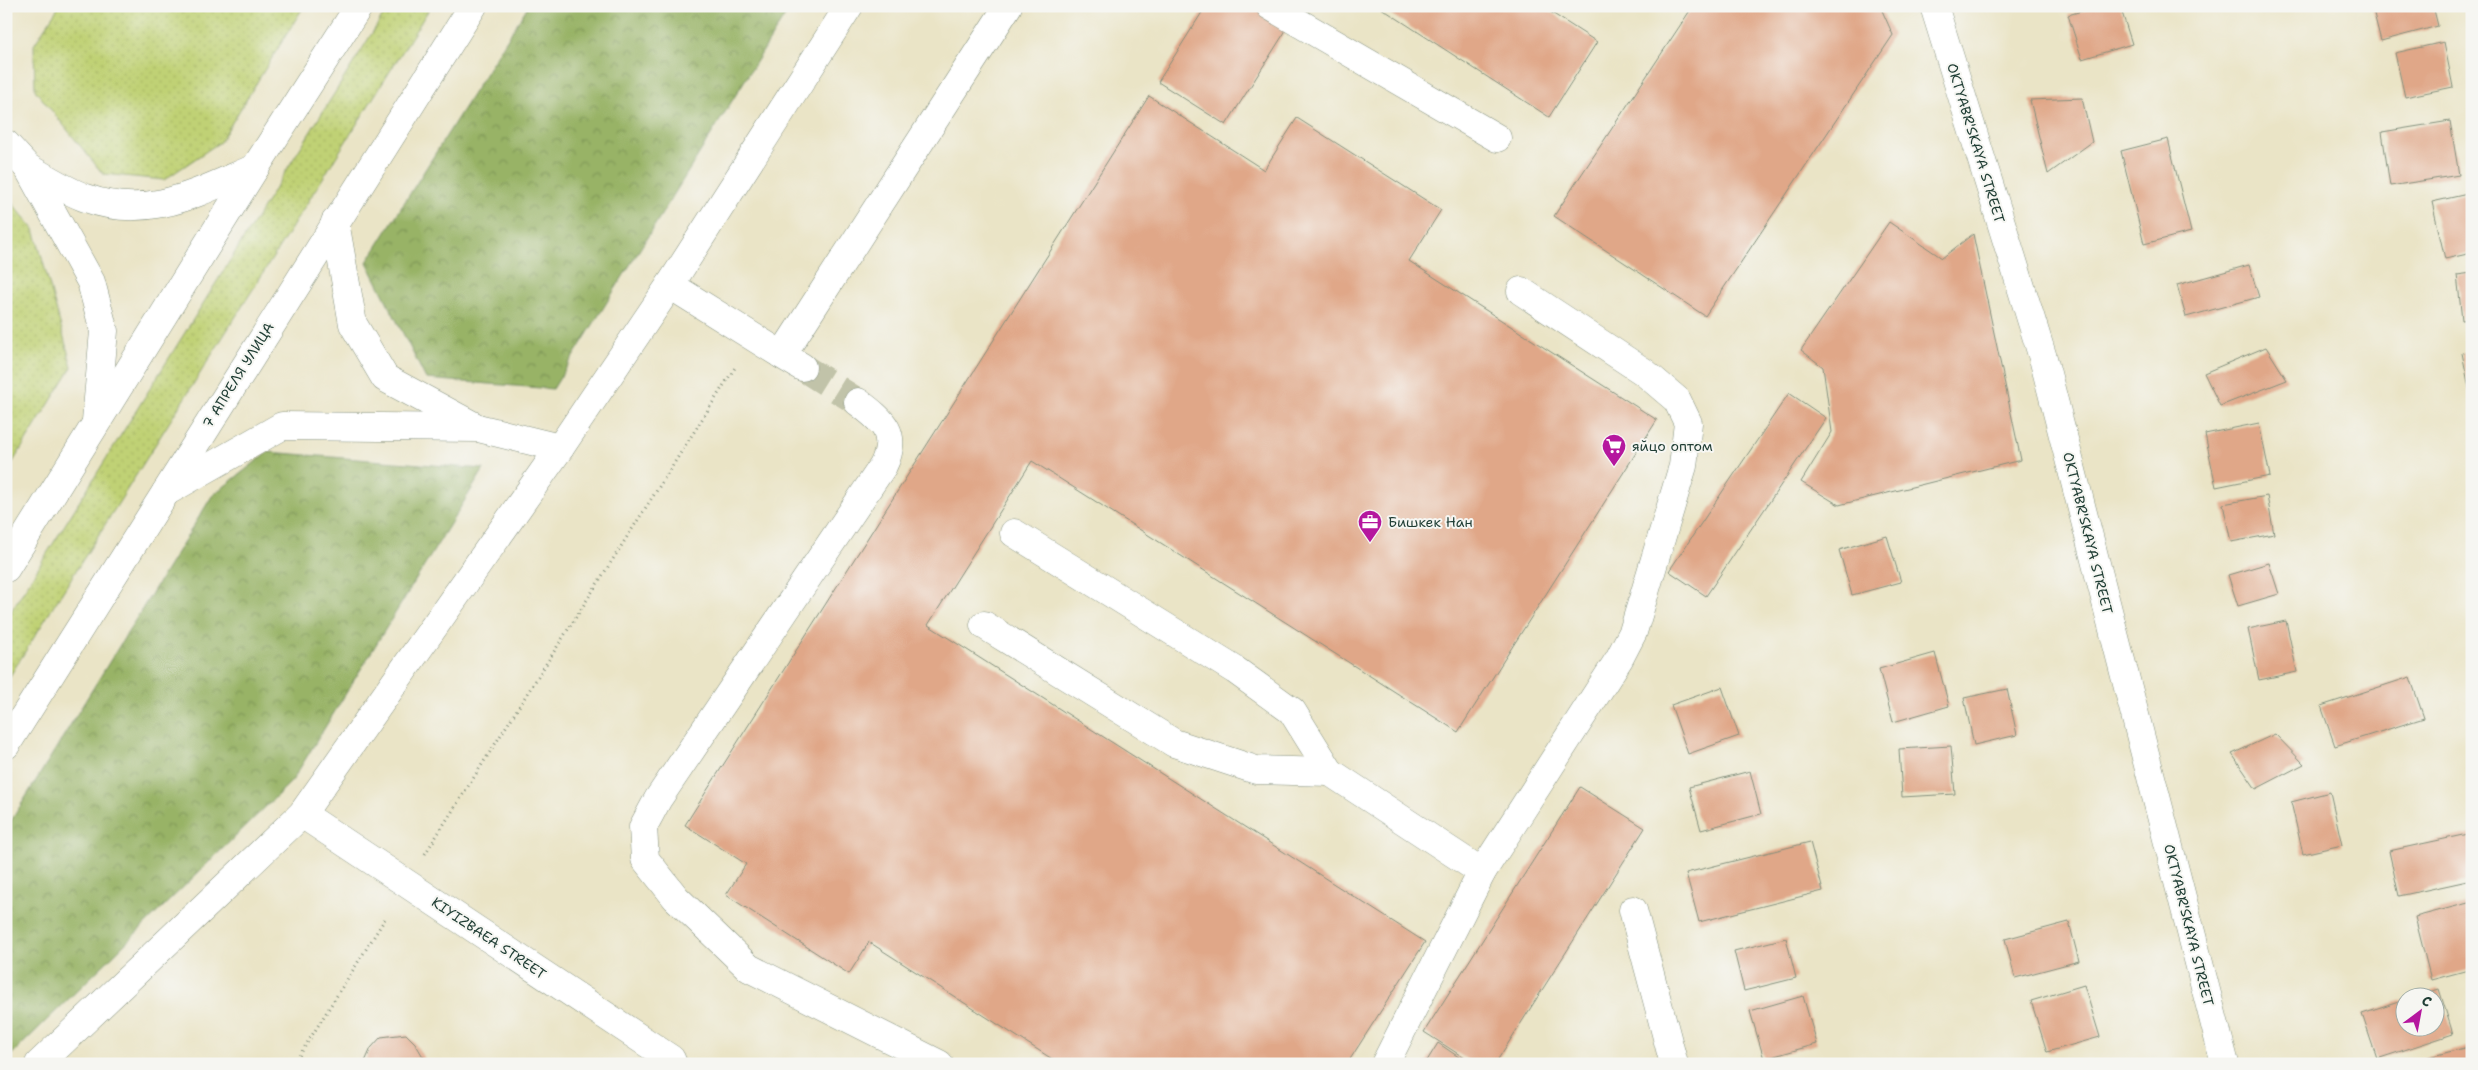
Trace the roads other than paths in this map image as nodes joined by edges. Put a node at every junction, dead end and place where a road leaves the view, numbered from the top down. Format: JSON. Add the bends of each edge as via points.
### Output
{"nodes":[{"id":1,"x":359,"y":6,"type":"edge"},
{"id":2,"x":473,"y":6,"type":"edge"},
{"id":3,"x":849,"y":6,"type":"edge"},
{"id":4,"x":1008,"y":6,"type":"edge"},
{"id":5,"x":1270,"y":6,"type":"edge"},
{"id":6,"x":1934,"y":6,"type":"edge"},
{"id":7,"x":1497,"y":138,"type":"dead end"},
{"id":8,"x":6,"y":144,"type":"edge"},
{"id":9,"x":28,"y":168,"type":"junction"},
{"id":10,"x":255,"y":168,"type":"junction"},
{"id":11,"x":335,"y":222,"type":"junction"},
{"id":12,"x":670,"y":285,"type":"junction"},
{"id":13,"x":1522,"y":290,"type":"dead end"},
{"id":14,"x":858,"y":402,"type":"tunnel mouth"},
{"id":15,"x":95,"y":426,"type":"junction"},
{"id":16,"x":478,"y":428,"type":"junction"},
{"id":17,"x":560,"y":448,"type":"junction"},
{"id":18,"x":163,"y":494,"type":"junction"},
{"id":19,"x":1014,"y":533,"type":"dead end"},
{"id":20,"x":6,"y":568,"type":"edge"},
{"id":21,"x":984,"y":625,"type":"dead end"},
{"id":22,"x":6,"y":745,"type":"edge"},
{"id":23,"x":1330,"y":772,"type":"junction"},
{"id":24,"x":302,"y":814,"type":"junction"},
{"id":25,"x":1482,"y":872,"type":"junction"},
{"id":26,"x":1633,"y":910,"type":"dead end"},
{"id":27,"x":39,"y":1064,"type":"edge"},
{"id":28,"x":673,"y":1064,"type":"edge"},
{"id":29,"x":939,"y":1064,"type":"edge"},
{"id":30,"x":1385,"y":1064,"type":"edge"},
{"id":31,"x":1674,"y":1064,"type":"edge"},
{"id":32,"x":2225,"y":1064,"type":"edge"}],
"edges":[{"from":1,"to":10,"type":"street"},
{"from":2,"to":11,"type":"street","name":"7 АПРЕЛЯ УЛИЦА"},
{"from":3,"to":12,"type":"street"},
{"from":4,"to":12,"type":"street","via":[[792,361]]},
{"from":5,"to":7,"type":"street"},
{"from":6,"to":32,"type":"street","name":"OKTYABR'SKAYA STREET","via":[[2043,358]]},
{"from":8,"to":9,"type":"street"},
{"from":9,"to":10,"type":"street","via":[[86,198],[128,208],[177,201]]},
{"from":9,"to":15,"type":"street","via":[[91,282],[104,331]]},
{"from":10,"to":15,"type":"street"},
{"from":11,"to":16,"type":"street","via":[[353,324],[385,378]]},
{"from":11,"to":18,"type":"street","name":"7 АПРЕЛЯ УЛИЦА"},
{"from":12,"to":17,"type":"street"},
{"from":13,"to":25,"type":"street","via":[[1644,372],[1678,400],[1688,423],[1682,466],[1633,632],[1562,752]]},
{"from":14,"to":29,"type":"street","via":[[883,420],[890,452],[658,799],[644,827],[645,859],[676,898],[748,968]]},
{"from":15,"to":20,"type":"street"},
{"from":16,"to":17,"type":"street"},
{"from":16,"to":18,"type":"street","via":[[282,426]]},
{"from":17,"to":24,"type":"street"},
{"from":18,"to":22,"type":"street","name":"7 АПРЕЛЯ УЛИЦА"},
{"from":19,"to":23,"type":"street","via":[[1235,670],[1292,711]]},
{"from":21,"to":23,"type":"street","via":[[1174,743],[1256,770]]},
{"from":23,"to":25,"type":"street"},
{"from":24,"to":27,"type":"street"},
{"from":24,"to":28,"type":"street","name":"KIYIZBAEA STREET","via":[[672,1059]]},
{"from":25,"to":30,"type":"street"},
{"from":26,"to":31,"type":"street"}]}
